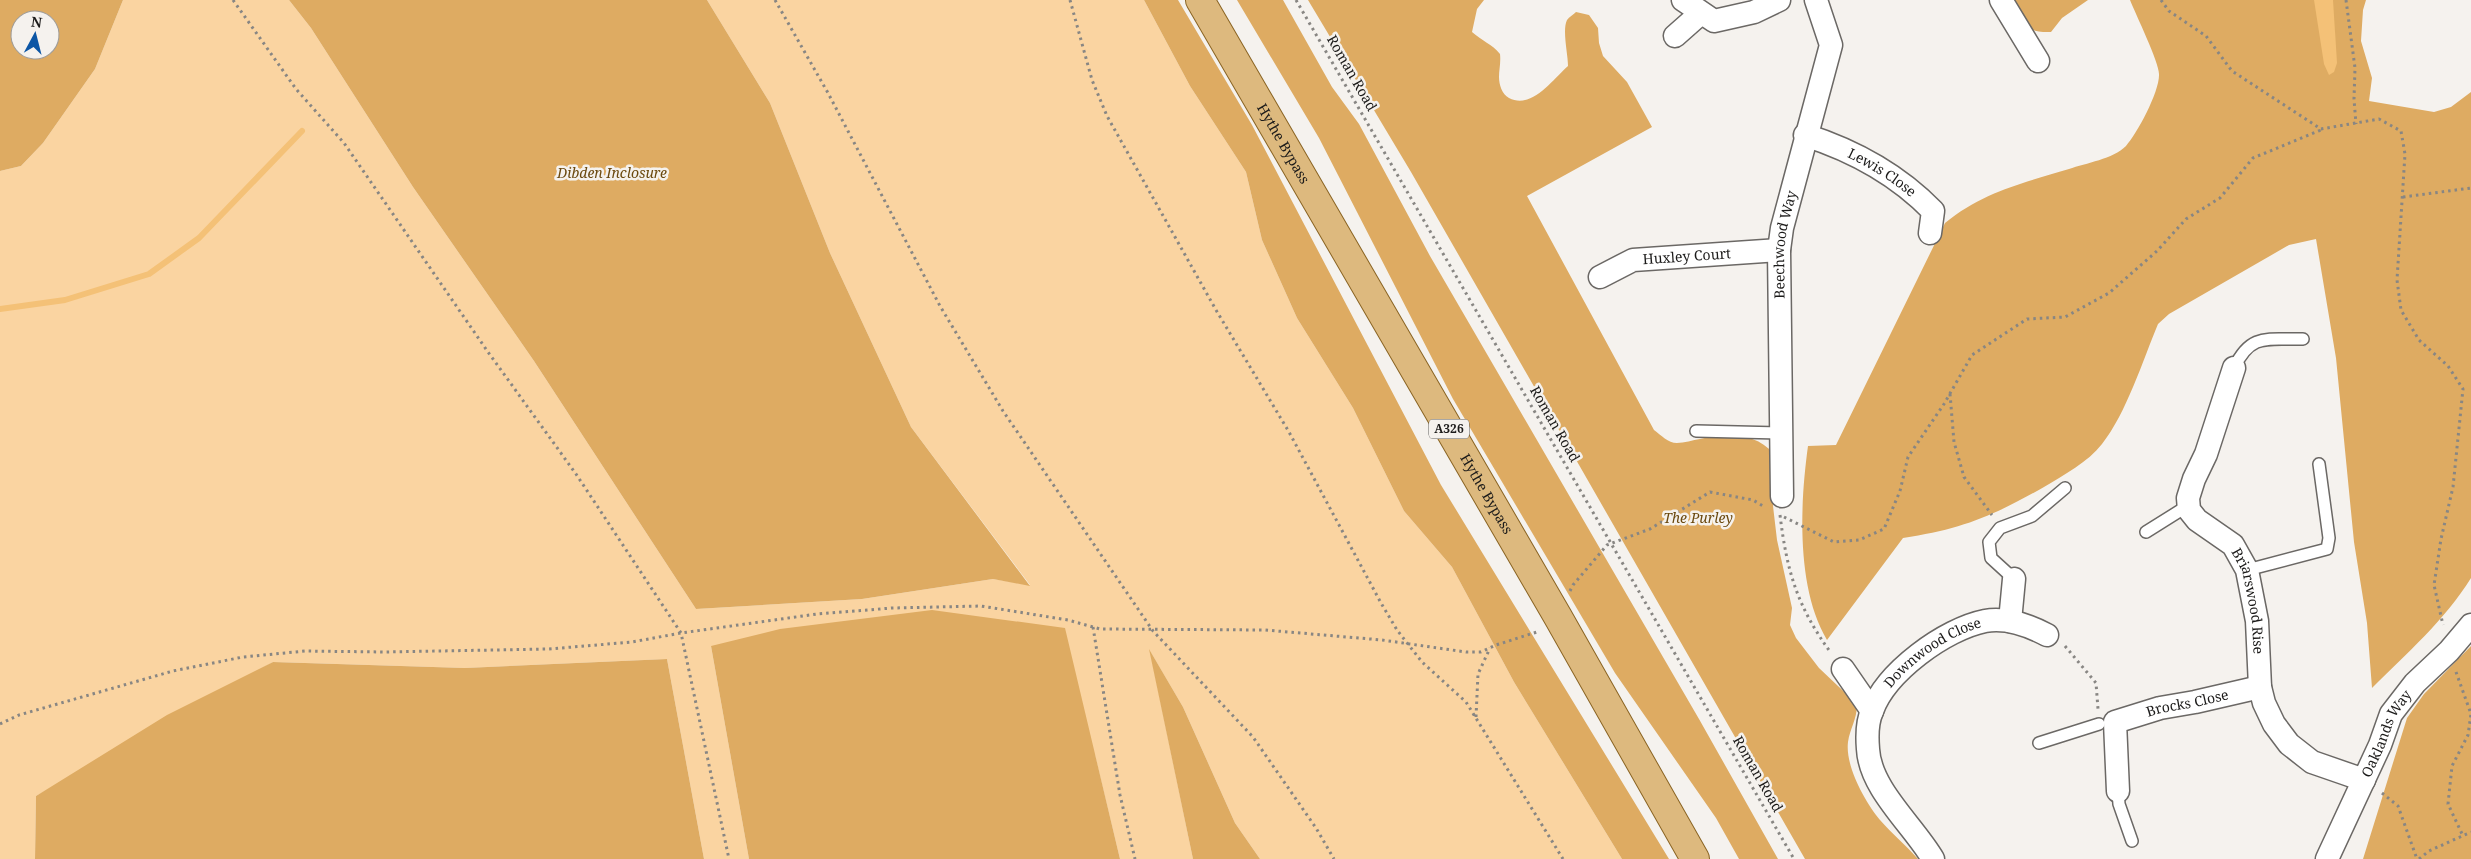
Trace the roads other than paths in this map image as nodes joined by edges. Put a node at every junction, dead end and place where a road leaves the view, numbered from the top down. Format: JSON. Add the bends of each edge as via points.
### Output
{"nodes":[{"id":1,"x":1200,"y":0,"type":"edge"},
{"id":2,"x":1779,"y":0,"type":"edge"},
{"id":3,"x":1816,"y":0,"type":"edge"},
{"id":4,"x":2000,"y":0,"type":"edge"},
{"id":5,"x":1692,"y":6,"type":"edge"},
{"id":6,"x":1674,"y":36,"type":"dead end"},
{"id":7,"x":2038,"y":61,"type":"dead end"},
{"id":8,"x":1805,"y":135,"type":"junction"},
{"id":9,"x":1930,"y":233,"type":"dead end"},
{"id":10,"x":1779,"y":250,"type":"junction"},
{"id":11,"x":1600,"y":278,"type":"dead end"},
{"id":12,"x":2303,"y":339,"type":"dead end"},
{"id":13,"x":2234,"y":368,"type":"joint"},
{"id":14,"x":1696,"y":431,"type":"dead end"},
{"id":15,"x":1781,"y":432,"type":"junction"},
{"id":16,"x":2319,"y":464,"type":"dead end"},
{"id":17,"x":2065,"y":488,"type":"dead end"},
{"id":18,"x":2189,"y":505,"type":"junction"},
{"id":19,"x":1775,"y":508,"type":"road end"},
{"id":20,"x":2146,"y":532,"type":"dead end"},
{"id":21,"x":2247,"y":570,"type":"junction"},
{"id":22,"x":2014,"y":579,"type":"joint"},
{"id":23,"x":2010,"y":621,"type":"junction"},
{"id":24,"x":2471,"y":625,"type":"edge"},
{"id":25,"x":2047,"y":635,"type":"road end"},
{"id":26,"x":1843,"y":669,"type":"road end"},
{"id":27,"x":2260,"y":687,"type":"junction"},
{"id":28,"x":1872,"y":711,"type":"junction"},
{"id":29,"x":2107,"y":723,"type":"junction"},
{"id":30,"x":2039,"y":743,"type":"dead end"},
{"id":31,"x":2364,"y":780,"type":"junction"},
{"id":32,"x":2118,"y":791,"type":"joint"},
{"id":33,"x":2132,"y":841,"type":"dead end"},
{"id":34,"x":1695,"y":859,"type":"edge"},
{"id":35,"x":1933,"y":859,"type":"edge"},
{"id":36,"x":2327,"y":859,"type":"edge"}],
"edges":[{"from":1,"to":34,"type":"main road","name":"Hythe Bypass","number":"A326"},
{"from":2,"to":5,"type":"street","via":[[1754,12],[1714,21]]},
{"from":3,"to":8,"type":"street","name":"Beechwood Way","via":[[1831,45]]},
{"from":4,"to":7,"type":"street"},
{"from":5,"to":6,"type":"street"},
{"from":8,"to":9,"type":"street","name":"Lewis Close","via":[[1834,144],[1872,164],[1916,194],[1933,211]]},
{"from":8,"to":10,"type":"street","name":"Beechwood Way"},
{"from":10,"to":11,"type":"street","name":"Huxley Court","via":[[1633,260]]},
{"from":10,"to":15,"type":"street","name":"Beechwood Way"},
{"from":12,"to":13,"type":"lane","via":[[2263,340],[2250,344]]},
{"from":13,"to":18,"type":"street","via":[[2206,454],[2194,479]]},
{"from":14,"to":15,"type":"lane"},
{"from":15,"to":19,"type":"street","name":"Beechwood Way"},
{"from":16,"to":21,"type":"lane","via":[[2329,538],[2327,549]]},
{"from":17,"to":22,"type":"lane","via":[[2032,516],[2000,528],[1989,542],[1991,558]]},
{"from":18,"to":20,"type":"lane"},
{"from":18,"to":21,"type":"street","name":"Briarswood Rise","via":[[2197,520],[2233,545]]},
{"from":21,"to":27,"type":"street","name":"Briarswood Rise","via":[[2258,621]]},
{"from":22,"to":23,"type":"street"},
{"from":23,"to":25,"type":"street","name":"Downwood Close"},
{"from":23,"to":28,"type":"street","name":"Downwood Close","via":[[1986,621],[1945,637],[1902,670],[1884,690]]},
{"from":24,"to":31,"type":"street","name":"Oaklands Way","via":[[2415,683],[2391,714]]},
{"from":26,"to":28,"type":"street"},
{"from":27,"to":29,"type":"street","name":"Brocks Close"},
{"from":27,"to":31,"type":"street","name":"Briarswood Rise","via":[[2274,724],[2298,753],[2312,762]]},
{"from":28,"to":35,"type":"street","via":[[1868,749],[1871,771]]},
{"from":29,"to":30,"type":"lane"},
{"from":29,"to":32,"type":"street"},
{"from":31,"to":36,"type":"street","name":"Oaklands Way"},
{"from":32,"to":33,"type":"lane","via":[[2119,804]]}]}
